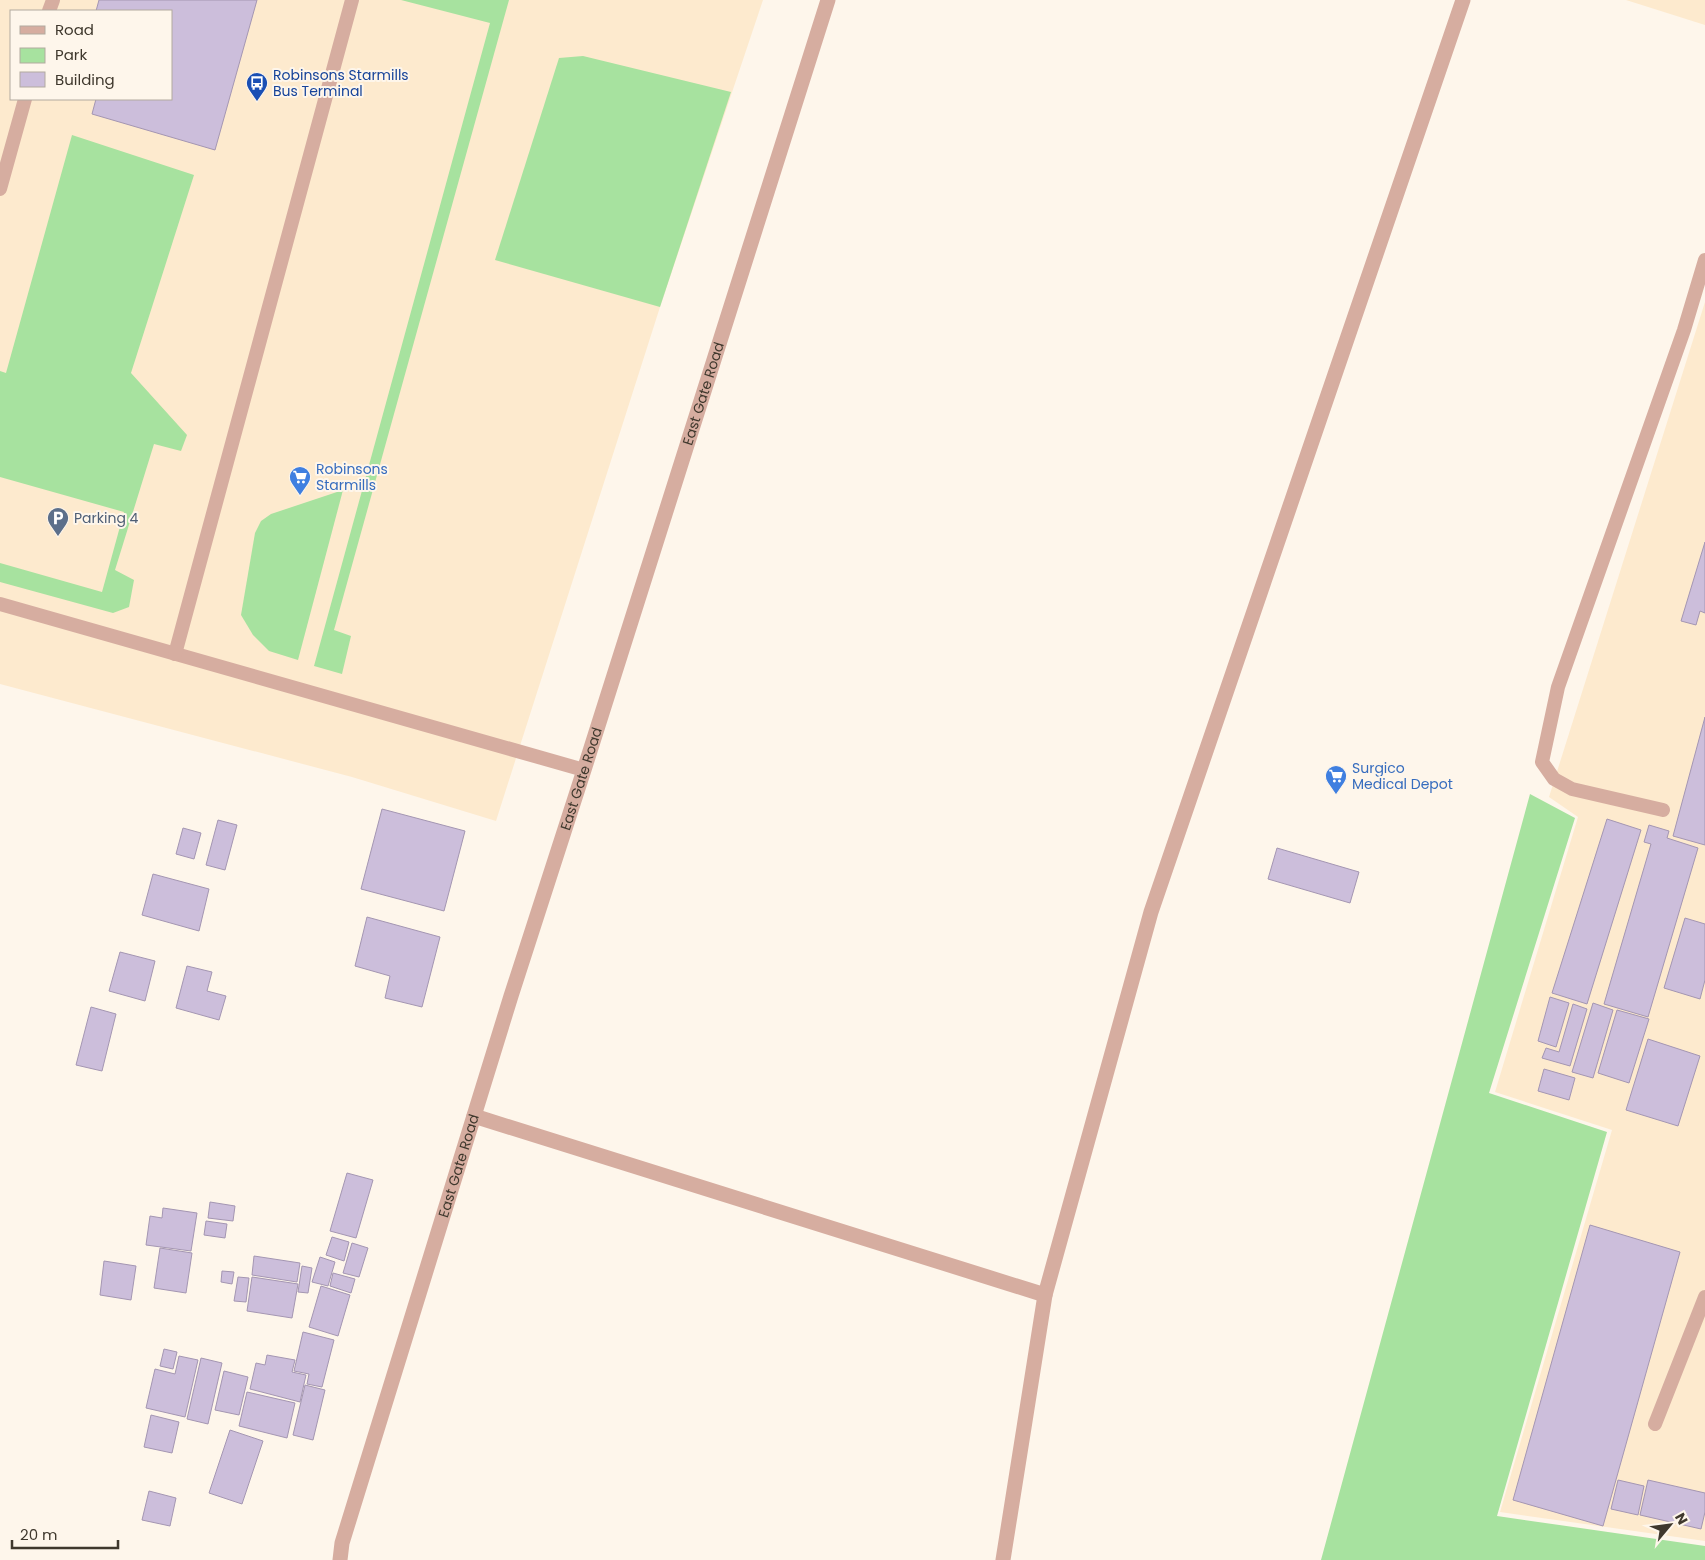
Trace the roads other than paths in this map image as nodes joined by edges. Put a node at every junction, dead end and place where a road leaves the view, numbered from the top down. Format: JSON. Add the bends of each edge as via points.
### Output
{"nodes":[{"id":1,"x":352,"y":0,"type":"edge"},
{"id":2,"x":828,"y":0,"type":"edge"},
{"id":3,"x":1463,"y":0,"type":"edge"},
{"id":4,"x":25,"y":100,"type":"edge"},
{"id":5,"x":0,"y":189,"type":"edge"},
{"id":6,"x":1705,"y":260,"type":"edge"},
{"id":7,"x":0,"y":604,"type":"edge"},
{"id":8,"x":175,"y":654,"type":"junction"},
{"id":9,"x":584,"y":770,"type":"junction"},
{"id":10,"x":1663,"y":810,"type":"dead end"},
{"id":11,"x":474,"y":1116,"type":"junction"},
{"id":12,"x":1045,"y":1295,"type":"junction"},
{"id":13,"x":1705,"y":1297,"type":"edge"},
{"id":14,"x":1655,"y":1424,"type":"dead end"},
{"id":15,"x":340,"y":1560,"type":"edge"},
{"id":16,"x":1003,"y":1560,"type":"edge"}],
"edges":[{"from":1,"to":8,"type":"lane"},
{"from":2,"to":9,"type":"street","name":"East Gate Road"},
{"from":3,"to":12,"type":"street","via":[[1151,912]]},
{"from":4,"to":5,"type":"lane"},
{"from":6,"to":10,"type":"lane","via":[[1558,687],[1542,762],[1554,779],[1572,789]]},
{"from":7,"to":8,"type":"lane"},
{"from":8,"to":9,"type":"lane"},
{"from":9,"to":11,"type":"street","name":"East Gate Road"},
{"from":11,"to":12,"type":"street"},
{"from":11,"to":15,"type":"street","name":"East Gate Road","via":[[345,1534]]},
{"from":12,"to":16,"type":"street"},
{"from":13,"to":14,"type":"lane"}]}
